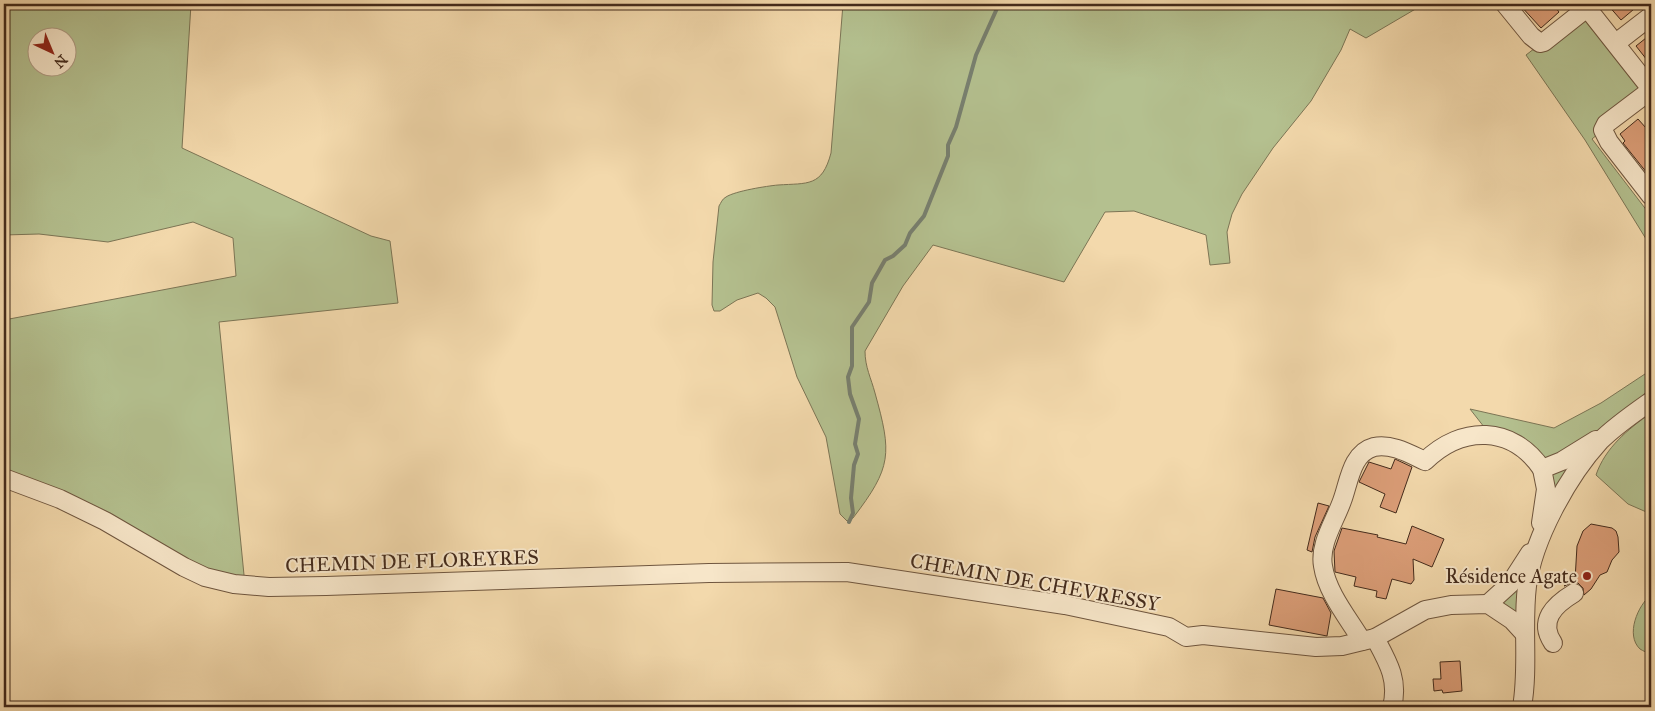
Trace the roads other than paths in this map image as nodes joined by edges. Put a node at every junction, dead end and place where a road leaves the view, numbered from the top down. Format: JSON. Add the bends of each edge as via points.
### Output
{"nodes":[{"id":1,"x":1505,"y":4,"type":"edge"},
{"id":2,"x":1585,"y":6,"type":"edge"},
{"id":3,"x":1651,"y":16,"type":"edge"},
{"id":4,"x":1616,"y":43,"type":"junction"},
{"id":5,"x":1651,"y":89,"type":"edge"},
{"id":6,"x":1651,"y":196,"type":"edge"},
{"id":7,"x":1651,"y":401,"type":"edge"},
{"id":8,"x":1601,"y":440,"type":"junction"},
{"id":9,"x":1542,"y":469,"type":"junction"},
{"id":10,"x":4,"y":478,"type":"edge"},
{"id":11,"x":1540,"y":541,"type":"junction"},
{"id":12,"x":847,"y":572,"type":"joint"},
{"id":13,"x":1574,"y":593,"type":"dead end"},
{"id":14,"x":1488,"y":604,"type":"junction"},
{"id":15,"x":1523,"y":632,"type":"junction"},
{"id":16,"x":1368,"y":640,"type":"junction"},
{"id":17,"x":1553,"y":643,"type":"dead end"},
{"id":18,"x":1392,"y":707,"type":"edge"},
{"id":19,"x":1522,"y":707,"type":"edge"}],
"edges":[{"from":1,"to":2,"type":"street","via":[[1530,36],[1540,43]]},
{"from":2,"to":4,"type":"street"},
{"from":3,"to":4,"type":"street"},
{"from":4,"to":5,"type":"street"},
{"from":5,"to":6,"type":"street","via":[[1606,124],[1603,130]]},
{"from":7,"to":8,"type":"street"},
{"from":8,"to":9,"type":"street","via":[[1594,440]]},
{"from":8,"to":11,"type":"street","via":[[1567,487]]},
{"from":9,"to":11,"type":"street","via":[[1546,501]]},
{"from":9,"to":16,"type":"street","via":[[1524,448],[1490,434],[1465,437],[1425,461],[1388,447],[1374,447],[1364,452],[1348,479],[1342,503],[1331,524],[1323,565],[1330,587]]},
{"from":10,"to":12,"type":"street","name":"CHEMIN DE FLOREYRES","via":[[60,498],[163,557],[205,577],[245,585],[326,586]]},
{"from":11,"to":14,"type":"street","via":[[1510,584]]},
{"from":11,"to":15,"type":"street","via":[[1527,585]]},
{"from":12,"to":16,"type":"street","name":"CHEMIN DE CHEVRESSY","via":[[1064,605],[1169,628],[1186,637],[1203,635],[1316,646],[1342,646]]},
{"from":13,"to":17,"type":"street","via":[[1548,614],[1546,624]]},
{"from":14,"to":15,"type":"street"},
{"from":14,"to":16,"type":"street","name":"CHEMIN DE CHEVRESSY","via":[[1450,605],[1425,610]]},
{"from":15,"to":19,"type":"street","via":[[1526,670]]},
{"from":16,"to":18,"type":"street","via":[[1392,669],[1396,693]]}]}
